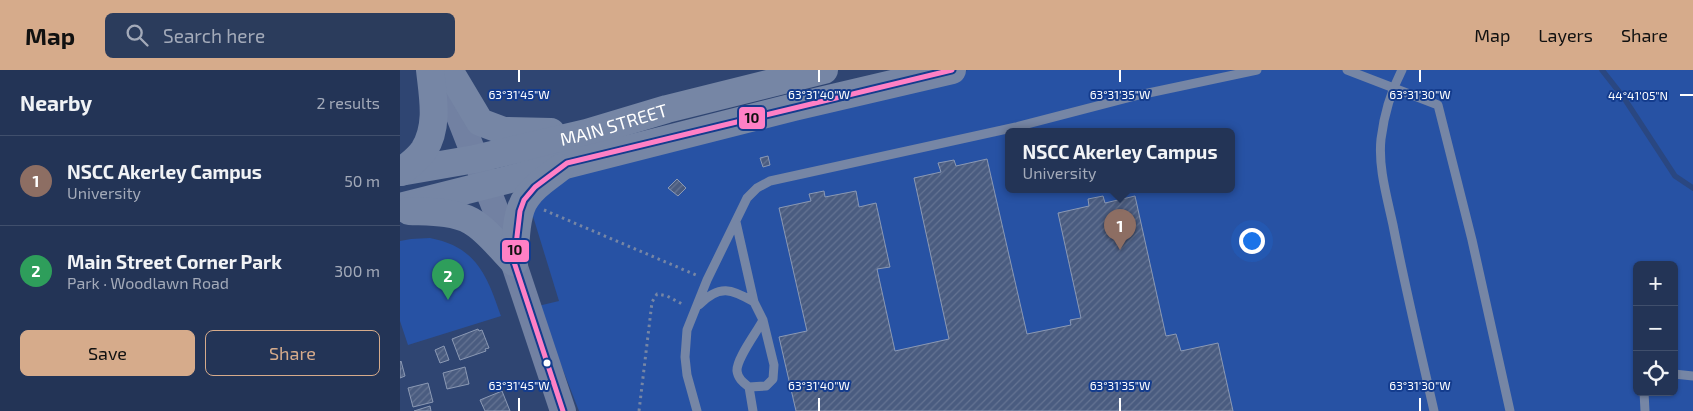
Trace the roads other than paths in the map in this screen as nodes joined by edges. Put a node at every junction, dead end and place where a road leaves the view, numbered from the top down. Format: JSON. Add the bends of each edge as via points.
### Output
{"nodes":[{"id":1,"x":430,"y":70,"type":"edge"},
{"id":2,"x":441,"y":70,"type":"edge"},
{"id":3,"x":449,"y":70,"type":"edge"},
{"id":4,"x":824,"y":70,"type":"edge"},
{"id":5,"x":952,"y":70,"type":"edge"},
{"id":6,"x":1257,"y":70,"type":"edge"},
{"id":7,"x":1348,"y":70,"type":"edge"},
{"id":8,"x":1402,"y":70,"type":"edge"},
{"id":9,"x":1393,"y":88,"type":"junction"},
{"id":10,"x":1011,"y":128,"type":"edge"},
{"id":11,"x":1005,"y":129,"type":"edge"},
{"id":12,"x":587,"y":133,"type":"junction"},
{"id":13,"x":476,"y":158,"type":"junction"},
{"id":14,"x":566,"y":163,"type":"junction"},
{"id":15,"x":400,"y":172,"type":"edge"},
{"id":16,"x":486,"y":184,"type":"junction"},
{"id":17,"x":400,"y":208,"type":"edge"},
{"id":18,"x":736,"y":222,"type":"junction"},
{"id":19,"x":514,"y":262,"type":"junction"},
{"id":20,"x":754,"y":302,"type":"junction"},
{"id":21,"x":694,"y":310,"type":"junction"},
{"id":22,"x":763,"y":320,"type":"junction"},
{"id":23,"x":1678,"y":374,"type":"edge"},
{"id":24,"x":1693,"y":376,"type":"edge"},
{"id":25,"x":749,"y":387,"type":"junction"},
{"id":26,"x":1644,"y":396,"type":"edge"},
{"id":27,"x":563,"y":411,"type":"edge"},
{"id":28,"x":697,"y":411,"type":"edge"},
{"id":29,"x":753,"y":411,"type":"edge"},
{"id":30,"x":1434,"y":411,"type":"edge"},
{"id":31,"x":1510,"y":411,"type":"edge"},
{"id":32,"x":1645,"y":411,"type":"edge"}],
"edges":[{"from":1,"to":15,"type":"main road","via":[[435,112],[432,127],[424,150]]},
{"from":2,"to":13,"type":"street"},
{"from":3,"to":12,"type":"main road","via":[[480,122],[504,131]]},
{"from":4,"to":12,"type":"main road","name":"MAIN STREET","via":[[666,109]]},
{"from":5,"to":14,"type":"main road","name":"MAIN STREET"},
{"from":6,"to":10,"type":"lane","via":[[1139,95]]},
{"from":7,"to":9,"type":"lane"},
{"from":8,"to":9,"type":"lane"},
{"from":9,"to":30,"type":"lane","via":[[1381,139],[1381,166]]},
{"from":9,"to":31,"type":"lane","via":[[1438,105]]},
{"from":11,"to":18,"type":"lane","via":[[770,181],[747,198]]},
{"from":12,"to":13,"type":"main road","name":"MAIN STREET"},
{"from":13,"to":15,"type":"main road","name":"MAIN STREET"},
{"from":13,"to":16,"type":"street"},
{"from":14,"to":16,"type":"main road","name":"MAIN STREET"},
{"from":14,"to":19,"type":"main road","via":[[524,200]]},
{"from":16,"to":17,"type":"main road","name":"MAIN STREET"},
{"from":16,"to":19,"type":"street"},
{"from":17,"to":19,"type":"main road","via":[[470,220]]},
{"from":18,"to":20,"type":"lane"},
{"from":18,"to":21,"type":"lane"},
{"from":19,"to":27,"type":"street"},
{"from":20,"to":21,"type":"lane","via":[[734,290],[722,291],[708,295]]},
{"from":20,"to":22,"type":"lane"},
{"from":21,"to":28,"type":"lane","via":[[687,330],[685,356]]},
{"from":22,"to":25,"type":"lane","via":[[740,359],[737,371],[740,380]]},
{"from":22,"to":25,"type":"lane","via":[[774,365],[772,379],[766,386]]},
{"from":23,"to":24,"type":"lane"},
{"from":25,"to":29,"type":"lane"},
{"from":26,"to":32,"type":"lane"}]}
